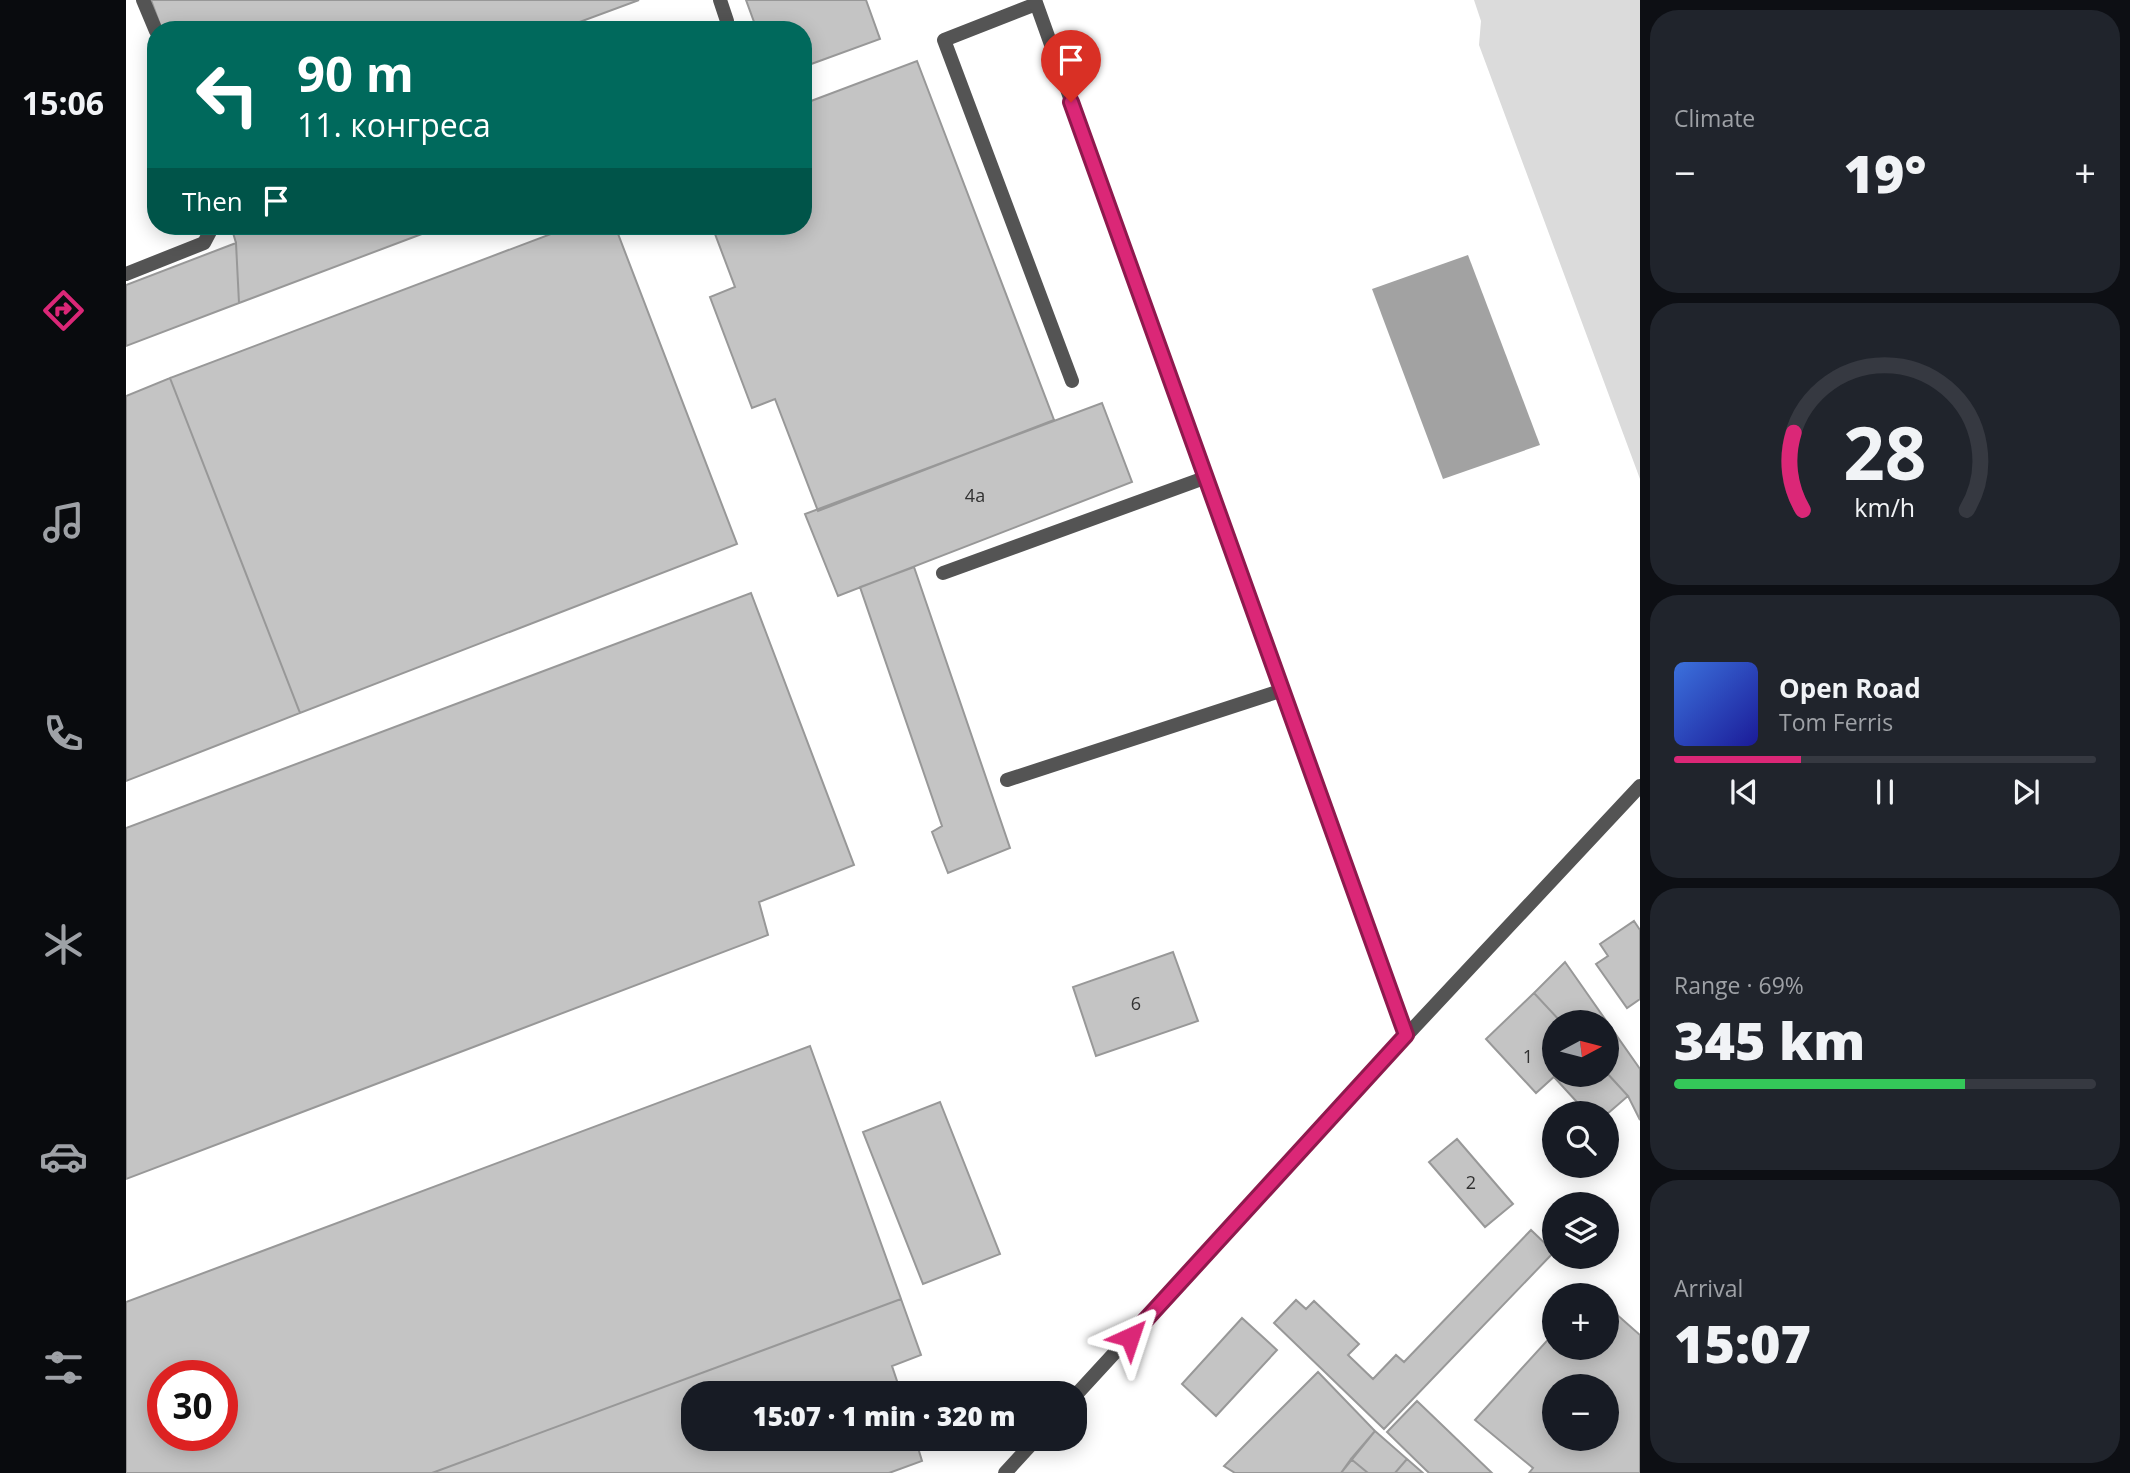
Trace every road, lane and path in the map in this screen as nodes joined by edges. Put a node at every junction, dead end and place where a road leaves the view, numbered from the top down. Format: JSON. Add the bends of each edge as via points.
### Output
{"nodes":[{"id":1,"x":143,"y":0,"type":"edge"},
{"id":2,"x":720,"y":0,"type":"edge"},
{"id":3,"x":1035,"y":2,"type":"edge"},
{"id":4,"x":152,"y":21,"type":"edge"},
{"id":5,"x":727,"y":21,"type":"edge"},
{"id":6,"x":208,"y":235,"type":"edge"},
{"id":7,"x":126,"y":274,"type":"edge"},
{"id":8,"x":1072,"y":381,"type":"dead end"},
{"id":9,"x":1207,"y":477,"type":"junction"},
{"id":10,"x":943,"y":573,"type":"dead end"},
{"id":11,"x":1283,"y":690,"type":"junction"},
{"id":12,"x":1007,"y":780,"type":"dead end"},
{"id":13,"x":1640,"y":786,"type":"edge"},
{"id":14,"x":1406,"y":1035,"type":"junction"},
{"id":15,"x":1087,"y":1383,"type":"edge"},
{"id":16,"x":1025,"y":1451,"type":"edge"},
{"id":17,"x":1005,"y":1473,"type":"edge"}],
"edges":[{"from":1,"to":4,"type":"street"},
{"from":2,"to":5,"type":"street"},
{"from":3,"to":8,"type":"street","via":[[944,40]]},
{"from":3,"to":9,"type":"street"},
{"from":6,"to":7,"type":"street","via":[[204,243]]},
{"from":9,"to":10,"type":"street"},
{"from":9,"to":11,"type":"street"},
{"from":11,"to":12,"type":"street"},
{"from":11,"to":14,"type":"street"},
{"from":13,"to":14,"type":"street"},
{"from":14,"to":15,"type":"street"},
{"from":16,"to":17,"type":"street"}]}
